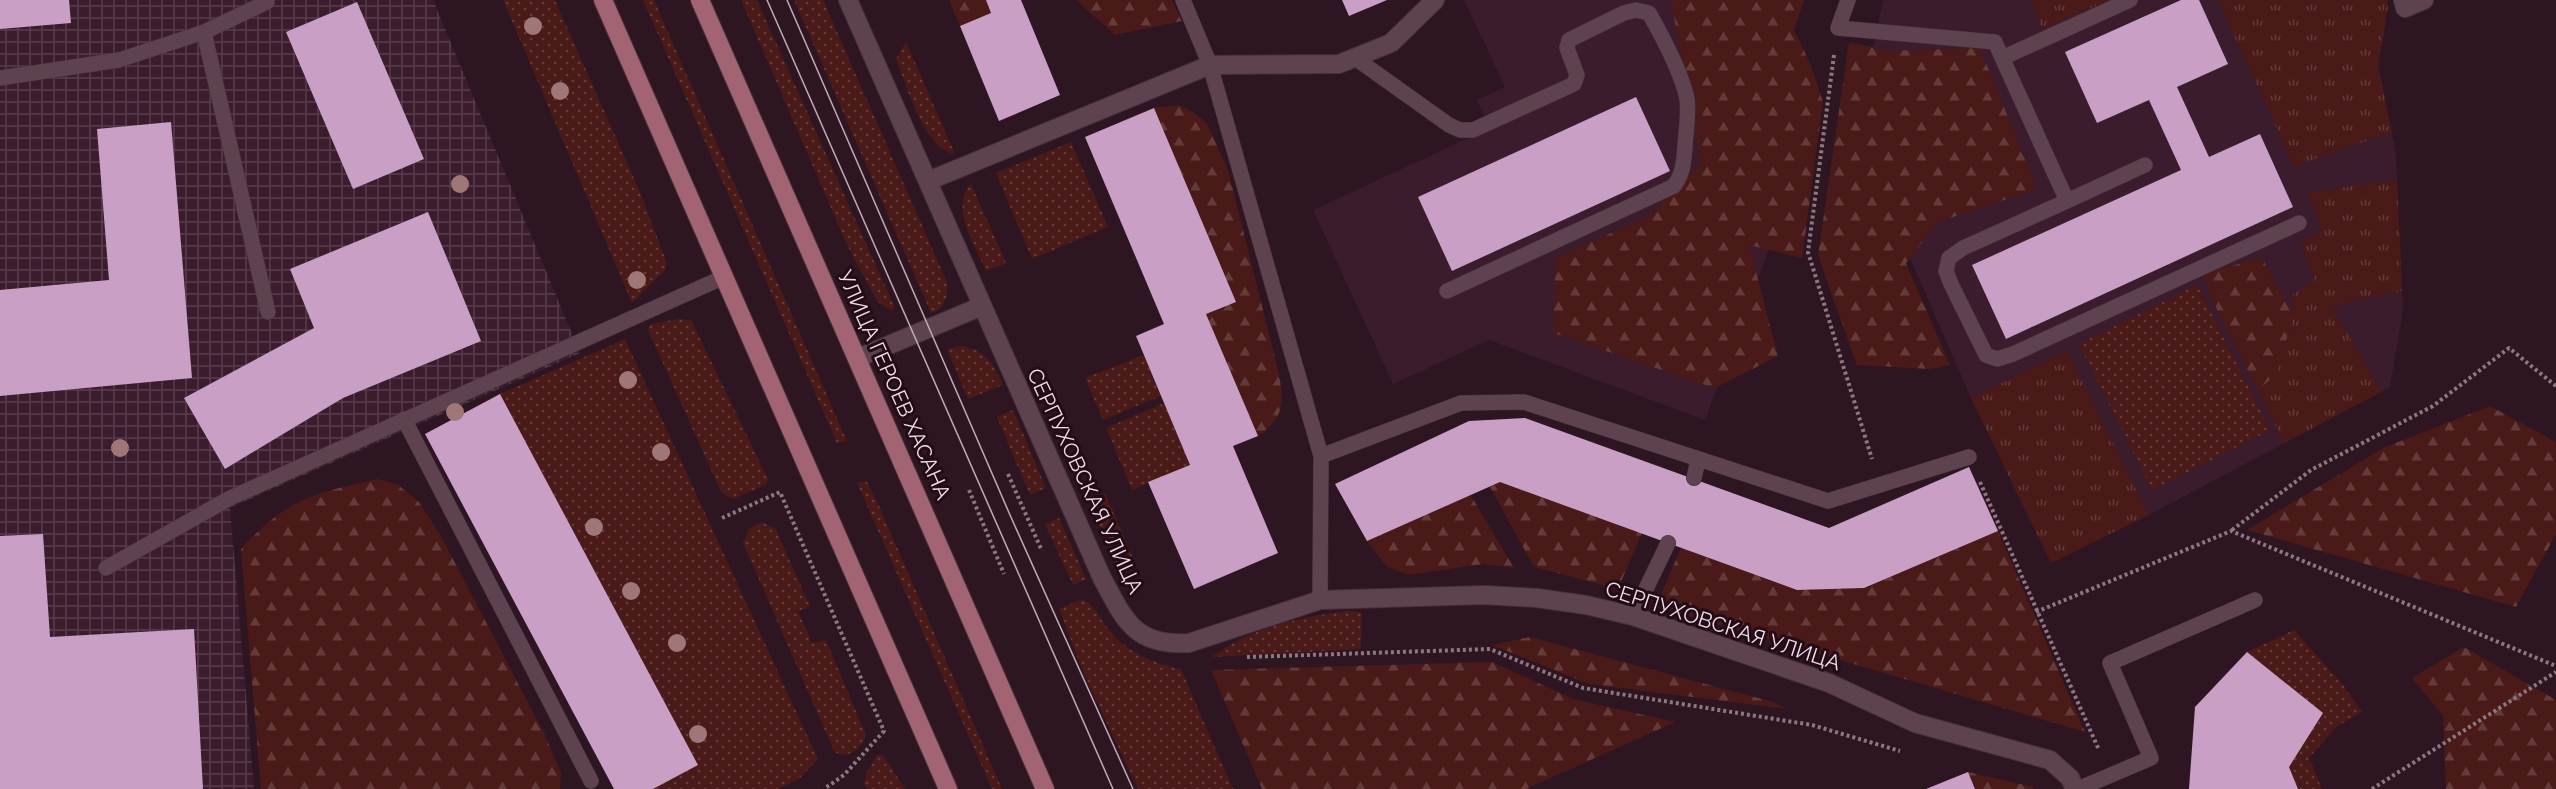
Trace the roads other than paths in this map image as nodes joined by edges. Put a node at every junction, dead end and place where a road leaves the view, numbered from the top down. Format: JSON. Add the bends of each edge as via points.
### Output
{"nodes":[{"id":1,"x":603,"y":0,"type":"edge"},
{"id":2,"x":700,"y":0,"type":"edge"},
{"id":3,"x":848,"y":0,"type":"edge"},
{"id":4,"x":1183,"y":0,"type":"edge"},
{"id":5,"x":1435,"y":0,"type":"edge"},
{"id":6,"x":1848,"y":0,"type":"edge"},
{"id":7,"x":2130,"y":0,"type":"edge"},
{"id":8,"x":2403,"y":0,"type":"edge"},
{"id":9,"x":2424,"y":0,"type":"edge"},
{"id":10,"x":268,"y":1,"type":"edge"},
{"id":11,"x":204,"y":32,"type":"junction"},
{"id":12,"x":1355,"y":58,"type":"junction"},
{"id":13,"x":2002,"y":58,"type":"junction"},
{"id":14,"x":1210,"y":65,"type":"junction"},
{"id":15,"x":0,"y":78,"type":"edge"},
{"id":16,"x":2145,"y":165,"type":"dead end"},
{"id":17,"x":928,"y":182,"type":"junction"},
{"id":18,"x":2067,"y":201,"type":"junction"},
{"id":19,"x":2299,"y":223,"type":"dead end"},
{"id":20,"x":724,"y":277,"type":"junction"},
{"id":21,"x":1447,"y":291,"type":"dead end"},
{"id":22,"x":982,"y":306,"type":"junction"},
{"id":23,"x":268,"y":312,"type":"dead end"},
{"id":24,"x":858,"y":358,"type":"junction"},
{"id":25,"x":404,"y":419,"type":"junction"},
{"id":26,"x":1321,"y":456,"type":"junction"},
{"id":27,"x":1969,"y":457,"type":"road end"},
{"id":28,"x":1698,"y":460,"type":"junction"},
{"id":29,"x":1694,"y":478,"type":"dead end"},
{"id":30,"x":1668,"y":543,"type":"dead end"},
{"id":31,"x":106,"y":568,"type":"dead end"},
{"id":32,"x":1320,"y":600,"type":"junction"},
{"id":33,"x":2256,"y":600,"type":"dead end"},
{"id":34,"x":1633,"y":616,"type":"junction"},
{"id":35,"x":591,"y":781,"type":"dead end"},
{"id":36,"x":948,"y":789,"type":"edge"},
{"id":37,"x":1045,"y":789,"type":"edge"},
{"id":38,"x":2076,"y":789,"type":"edge"}],
"edges":[{"from":1,"to":20,"type":"main road"},
{"from":2,"to":24,"type":"main road","name":"УЛИЦА ГЕРОЕВ ХАСАНА"},
{"from":3,"to":17,"type":"street","name":"СЕРПУХОВСКАЯ УЛИЦА"},
{"from":4,"to":14,"type":"lane"},
{"from":5,"to":12,"type":"street","via":[[1391,43]]},
{"from":6,"to":13,"type":"lane","via":[[1838,28],[1995,42]]},
{"from":7,"to":13,"type":"lane"},
{"from":8,"to":9,"type":"street","via":[[2405,8]]},
{"from":10,"to":11,"type":"lane"},
{"from":11,"to":15,"type":"lane","via":[[119,60]]},
{"from":11,"to":23,"type":"lane"},
{"from":12,"to":14,"type":"street","via":[[1339,64]]},
{"from":12,"to":21,"type":"lane","via":[[1449,125],[1473,130],[1574,84],[1577,75],[1569,40],[1636,10],[1649,13],[1680,79],[1687,99],[1687,120],[1683,166],[1674,186]]},
{"from":13,"to":18,"type":"lane"},
{"from":14,"to":17,"type":"street"},
{"from":14,"to":26,"type":"lane"},
{"from":16,"to":18,"type":"lane"},
{"from":17,"to":22,"type":"street","name":"СЕРПУХОВСКАЯ УЛИЦА"},
{"from":18,"to":19,"type":"lane","via":[[1949,258],[1946,271],[1986,355],[1997,359],[2013,354]]},
{"from":20,"to":25,"type":"lane"},
{"from":20,"to":36,"type":"main road"},
{"from":22,"to":24,"type":"street"},
{"from":22,"to":32,"type":"street","name":"СЕРПУХОВСКАЯ УЛИЦА","via":[[1102,578],[1132,627],[1155,642],[1189,643]]},
{"from":24,"to":37,"type":"main road","name":"УЛИЦА ГЕРОЕВ ХАСАНА"},
{"from":25,"to":31,"type":"lane","via":[[230,498]]},
{"from":25,"to":35,"type":"lane"},
{"from":26,"to":28,"type":"lane","via":[[1461,403],[1524,402]]},
{"from":26,"to":32,"type":"lane"},
{"from":27,"to":28,"type":"lane","via":[[1828,501]]},
{"from":28,"to":29,"type":"lane"},
{"from":30,"to":34,"type":"lane"},
{"from":32,"to":34,"type":"street","name":"СЕРПУХОВСКАЯ УЛИЦА","via":[[1526,597]]},
{"from":33,"to":38,"type":"lane","via":[[2110,663],[2151,758]]},
{"from":34,"to":38,"type":"street","name":"СЕРПУХОВСКАЯ УЛИЦА","via":[[1829,683],[1915,723],[2050,760]]}]}
